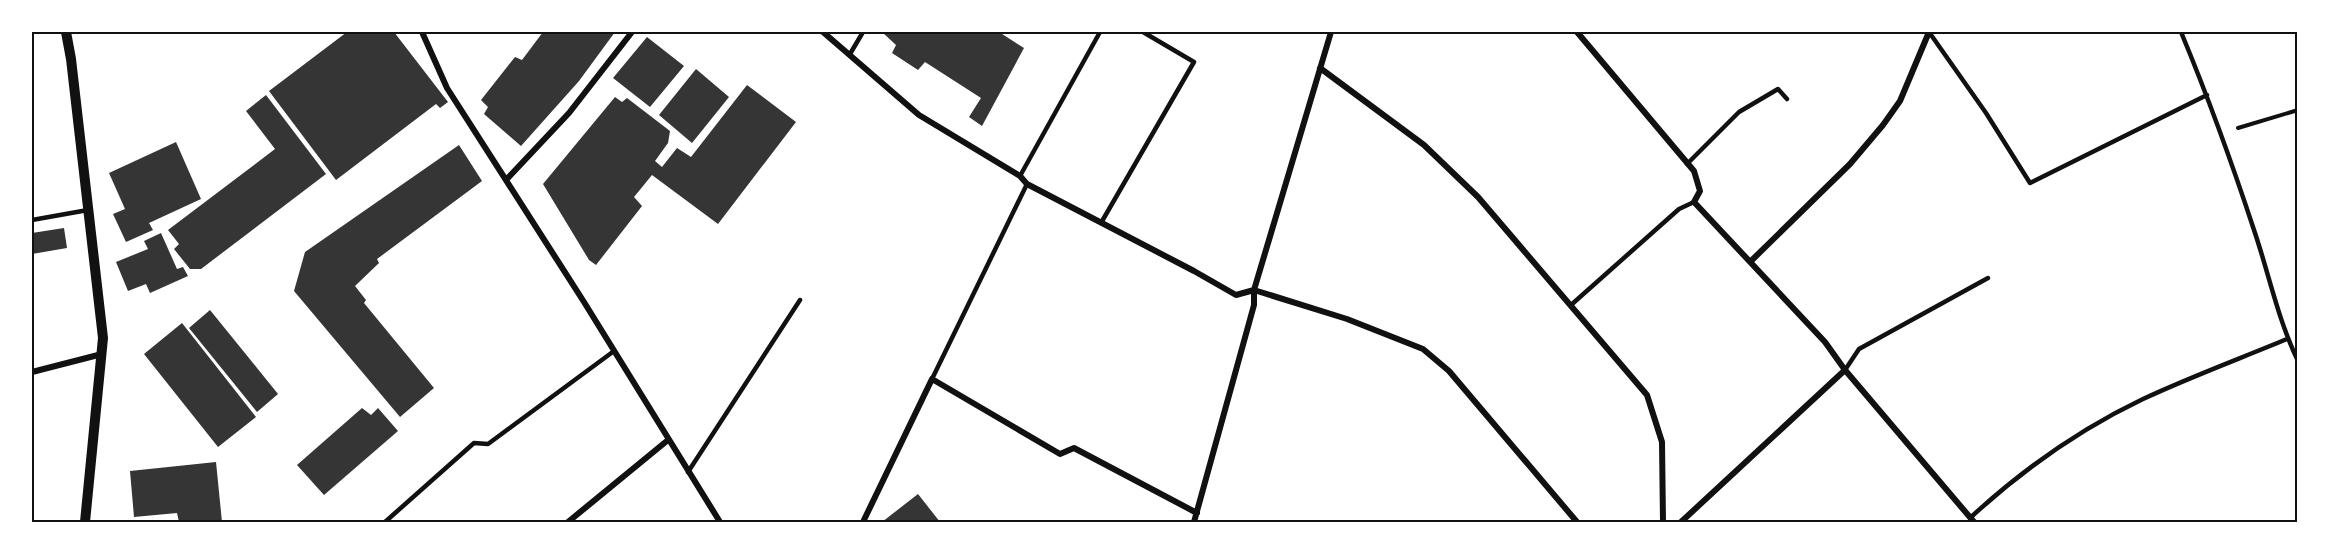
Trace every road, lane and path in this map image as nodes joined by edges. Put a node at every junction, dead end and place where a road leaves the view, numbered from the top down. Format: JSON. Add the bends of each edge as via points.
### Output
{"nodes":[{"id":1,"x":66,"y":32,"type":"edge"},
{"id":2,"x":422,"y":32,"type":"edge"},
{"id":3,"x":632,"y":32,"type":"edge"},
{"id":4,"x":823,"y":32,"type":"edge"},
{"id":5,"x":863,"y":32,"type":"edge"},
{"id":6,"x":1100,"y":32,"type":"edge"},
{"id":7,"x":1143,"y":32,"type":"edge"},
{"id":8,"x":1331,"y":32,"type":"edge"},
{"id":9,"x":1577,"y":32,"type":"edge"},
{"id":10,"x":1929,"y":32,"type":"edge"},
{"id":11,"x":2181,"y":32,"type":"edge"},
{"id":12,"x":850,"y":54,"type":"junction"},
{"id":13,"x":1320,"y":68,"type":"junction"},
{"id":14,"x":2207,"y":95,"type":"junction"},
{"id":15,"x":1787,"y":99,"type":"dead end"},
{"id":16,"x":2298,"y":110,"type":"edge"},
{"id":17,"x":2221,"y":133,"type":"junction"},
{"id":18,"x":1688,"y":164,"type":"junction"},
{"id":19,"x":1020,"y":176,"type":"junction"},
{"id":20,"x":506,"y":180,"type":"junction"},
{"id":21,"x":1027,"y":184,"type":"junction"},
{"id":22,"x":1694,"y":202,"type":"junction"},
{"id":23,"x":88,"y":210,"type":"junction"},
{"id":24,"x":32,"y":220,"type":"edge"},
{"id":25,"x":1101,"y":223,"type":"junction"},
{"id":26,"x":1750,"y":261,"type":"junction"},
{"id":27,"x":1988,"y":278,"type":"dead end"},
{"id":28,"x":1254,"y":290,"type":"junction"},
{"id":29,"x":800,"y":300,"type":"dead end"},
{"id":30,"x":1571,"y":306,"type":"junction"},
{"id":31,"x":2287,"y":339,"type":"junction"},
{"id":32,"x":614,"y":351,"type":"junction"},
{"id":33,"x":102,"y":354,"type":"junction"},
{"id":34,"x":2298,"y":361,"type":"edge"},
{"id":35,"x":1845,"y":370,"type":"junction"},
{"id":36,"x":32,"y":372,"type":"edge"},
{"id":37,"x":932,"y":379,"type":"junction"},
{"id":38,"x":668,"y":440,"type":"junction"},
{"id":39,"x":688,"y":472,"type":"junction"},
{"id":40,"x":1197,"y":513,"type":"junction"},
{"id":41,"x":392,"y":516,"type":"junction"},
{"id":42,"x":1972,"y":520,"type":"edge"},
{"id":43,"x":85,"y":522,"type":"edge"},
{"id":44,"x":385,"y":522,"type":"edge"},
{"id":45,"x":397,"y":522,"type":"edge"},
{"id":46,"x":568,"y":522,"type":"edge"},
{"id":47,"x":720,"y":522,"type":"edge"},
{"id":48,"x":863,"y":522,"type":"edge"},
{"id":49,"x":1194,"y":522,"type":"edge"},
{"id":50,"x":1577,"y":522,"type":"edge"},
{"id":51,"x":1663,"y":522,"type":"edge"},
{"id":52,"x":1681,"y":522,"type":"edge"}],
"edges":[{"from":1,"to":23,"type":"street"},
{"from":2,"to":20,"type":"street","via":[[447,88]]},
{"from":3,"to":20,"type":"street","via":[[569,113]]},
{"from":4,"to":12,"type":"street"},
{"from":5,"to":12,"type":"lane"},
{"from":6,"to":19,"type":"lane"},
{"from":7,"to":25,"type":"lane","via":[[1194,62]]},
{"from":8,"to":13,"type":"street"},
{"from":9,"to":18,"type":"street"},
{"from":10,"to":14,"type":"lane","via":[[2030,183]]},
{"from":10,"to":26,"type":"street","via":[[1900,101],[1883,125],[1850,164]]},
{"from":11,"to":14,"type":"lane"},
{"from":12,"to":19,"type":"street","via":[[919,115]]},
{"from":13,"to":28,"type":"street"},
{"from":13,"to":30,"type":"street","via":[[1432,153],[1479,197]]},
{"from":14,"to":17,"type":"lane"},
{"from":15,"to":18,"type":"lane","via":[[1778,89],[1739,112]]},
{"from":16,"to":17,"type":"path"},
{"from":17,"to":31,"type":"lane"},
{"from":18,"to":22,"type":"street","via":[[1700,191]]},
{"from":19,"to":21,"type":"street"},
{"from":20,"to":32,"type":"street"},
{"from":21,"to":25,"type":"street"},
{"from":21,"to":37,"type":"lane"},
{"from":22,"to":26,"type":"street"},
{"from":22,"to":30,"type":"lane","via":[[1679,209]]},
{"from":23,"to":24,"type":"lane"},
{"from":23,"to":33,"type":"street"},
{"from":25,"to":28,"type":"street","via":[[1236,296]]},
{"from":26,"to":35,"type":"street","via":[[1825,342]]},
{"from":27,"to":35,"type":"lane","via":[[1859,349]]},
{"from":28,"to":40,"type":"street","via":[[1254,305]]},
{"from":28,"to":50,"type":"street","via":[[1347,319],[1424,349],[1449,371]]},
{"from":29,"to":39,"type":"lane"},
{"from":30,"to":51,"type":"street","via":[[1647,395],[1662,441]]},
{"from":31,"to":34,"type":"lane"},
{"from":31,"to":42,"type":"lane","via":[[2143,399],[2081,434],[2007,484]]},
{"from":32,"to":38,"type":"street"},
{"from":32,"to":41,"type":"lane","via":[[488,444],[474,443]]},
{"from":33,"to":36,"type":"street"},
{"from":33,"to":43,"type":"street"},
{"from":35,"to":42,"type":"street"},
{"from":35,"to":52,"type":"street"},
{"from":37,"to":40,"type":"street","via":[[1060,454],[1074,448]]},
{"from":37,"to":48,"type":"street"},
{"from":38,"to":39,"type":"street"},
{"from":38,"to":46,"type":"street"},
{"from":39,"to":47,"type":"street"},
{"from":40,"to":49,"type":"street"},
{"from":41,"to":44,"type":"lane"},
{"from":41,"to":45,"type":"lane"}]}
